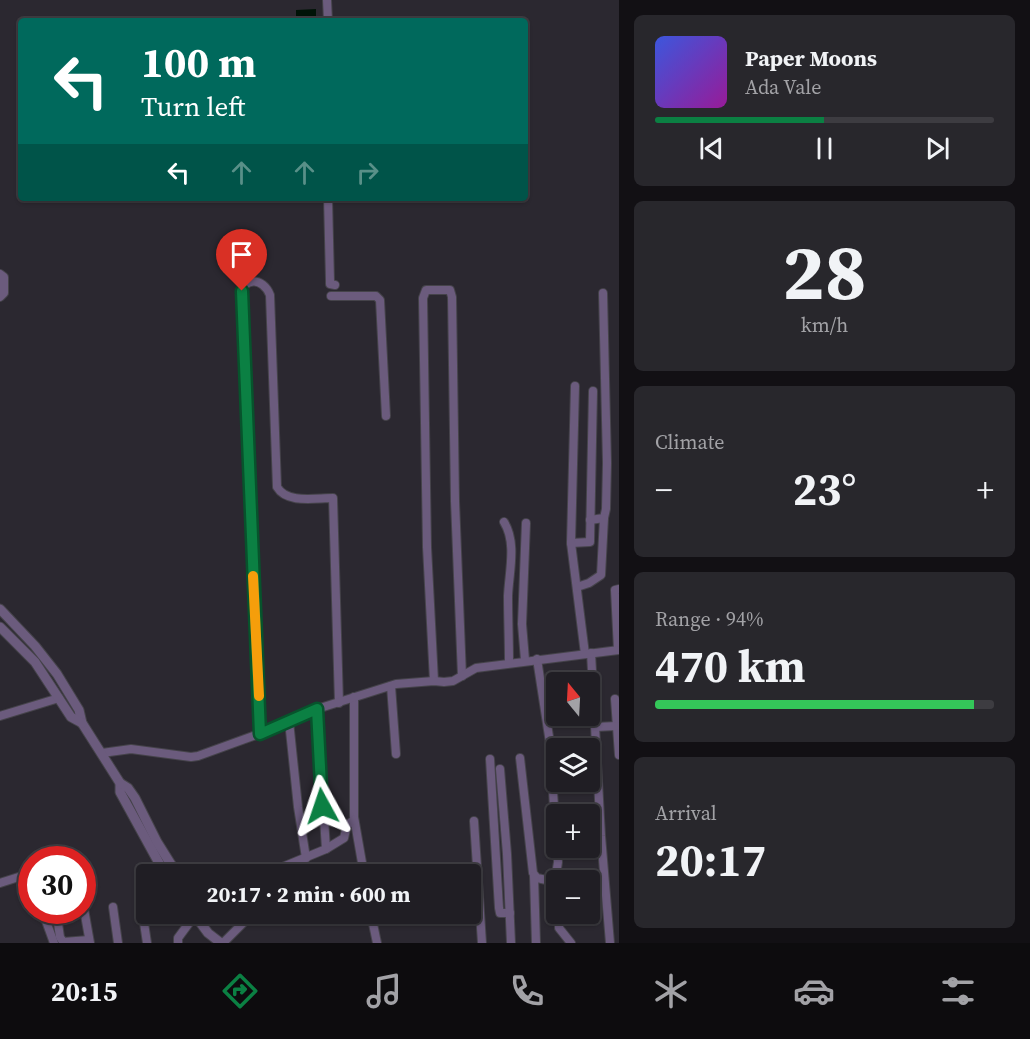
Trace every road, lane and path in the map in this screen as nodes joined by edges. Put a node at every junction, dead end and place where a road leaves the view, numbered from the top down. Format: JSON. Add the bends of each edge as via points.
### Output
{"nodes":[{"id":1,"x":327,"y":0,"type":"edge"},
{"id":2,"x":328,"y":18,"type":"edge"},
{"id":3,"x":328,"y":201,"type":"edge"},
{"id":4,"x":0,"y":274,"type":"edge"},
{"id":5,"x":333,"y":285,"type":"dead end"},
{"id":6,"x":603,"y":293,"type":"dead end"},
{"id":7,"x":331,"y":296,"type":"dead end"},
{"id":8,"x":0,"y":297,"type":"edge"},
{"id":9,"x":575,"y":386,"type":"dead end"},
{"id":10,"x":593,"y":391,"type":"dead end"},
{"id":11,"x":386,"y":417,"type":"dead end"},
{"id":12,"x":604,"y":518,"type":"junction"},
{"id":13,"x":590,"y":520,"type":"junction"},
{"id":14,"x":504,"y":522,"type":"dead end"},
{"id":15,"x":526,"y":523,"type":"dead end"},
{"id":16,"x":571,"y":543,"type":"junction"},
{"id":17,"x":577,"y":587,"type":"junction"},
{"id":18,"x":619,"y":589,"type":"edge"},
{"id":19,"x":0,"y":609,"type":"edge"},
{"id":20,"x":0,"y":627,"type":"edge"},
{"id":21,"x":619,"y":650,"type":"edge"},
{"id":22,"x":588,"y":653,"type":"junction"},
{"id":23,"x":537,"y":659,"type":"junction"},
{"id":24,"x":525,"y":660,"type":"junction"},
{"id":25,"x":509,"y":663,"type":"junction"},
{"id":26,"x":462,"y":676,"type":"junction"},
{"id":27,"x":434,"y":681,"type":"junction"},
{"id":28,"x":391,"y":686,"type":"junction"},
{"id":29,"x":354,"y":697,"type":"junction"},
{"id":30,"x":59,"y":698,"type":"junction"},
{"id":31,"x":615,"y":699,"type":"dead end"},
{"id":32,"x":339,"y":703,"type":"junction"},
{"id":33,"x":317,"y":709,"type":"junction"},
{"id":34,"x":0,"y":716,"type":"edge"},
{"id":35,"x":289,"y":721,"type":"junction"},
{"id":36,"x":82,"y":723,"type":"junction"},
{"id":37,"x":616,"y":726,"type":"junction"},
{"id":38,"x":596,"y":727,"type":"junction"},
{"id":39,"x":260,"y":734,"type":"junction"},
{"id":40,"x":102,"y":753,"type":"junction"},
{"id":41,"x":396,"y":754,"type":"dead end"},
{"id":42,"x":619,"y":755,"type":"edge"},
{"id":43,"x":520,"y":758,"type":"dead end"},
{"id":44,"x":489,"y":759,"type":"dead end"},
{"id":45,"x":500,"y":769,"type":"dead end"},
{"id":46,"x":120,"y":783,"type":"junction"},
{"id":47,"x":554,"y":804,"type":"edge"},
{"id":48,"x":354,"y":820,"type":"junction"},
{"id":49,"x":474,"y":821,"type":"dead end"},
{"id":50,"x":326,"y":849,"type":"junction"},
{"id":51,"x":306,"y":858,"type":"junction"},
{"id":52,"x":160,"y":864,"type":"edge"},
{"id":53,"x":171,"y":864,"type":"edge"},
{"id":54,"x":290,"y":864,"type":"edge"},
{"id":55,"x":362,"y":864,"type":"edge"},
{"id":56,"x":534,"y":876,"type":"junction"},
{"id":57,"x":18,"y":878,"type":"edge"},
{"id":58,"x":546,"y":879,"type":"edge"},
{"id":59,"x":0,"y":883,"type":"edge"},
{"id":60,"x":113,"y":907,"type":"dead end"},
{"id":61,"x":510,"y":913,"type":"junction"},
{"id":62,"x":47,"y":924,"type":"edge"},
{"id":63,"x":58,"y":924,"type":"edge"},
{"id":64,"x":87,"y":924,"type":"edge"},
{"id":65,"x":144,"y":924,"type":"edge"},
{"id":66,"x":188,"y":924,"type":"edge"},
{"id":67,"x":202,"y":924,"type":"edge"},
{"id":68,"x":242,"y":924,"type":"edge"},
{"id":69,"x":373,"y":924,"type":"edge"},
{"id":70,"x":559,"y":924,"type":"edge"},
{"id":71,"x":90,"y":942,"type":"edge"},
{"id":72,"x":54,"y":943,"type":"edge"},
{"id":73,"x":118,"y":943,"type":"edge"},
{"id":74,"x":147,"y":943,"type":"edge"},
{"id":75,"x":178,"y":943,"type":"edge"},
{"id":76,"x":222,"y":943,"type":"edge"},
{"id":77,"x":377,"y":943,"type":"edge"},
{"id":78,"x":482,"y":943,"type":"edge"},
{"id":79,"x":511,"y":943,"type":"edge"},
{"id":80,"x":536,"y":943,"type":"edge"},
{"id":81,"x":571,"y":943,"type":"edge"},
{"id":82,"x":610,"y":943,"type":"edge"}],
"edges":[{"from":1,"to":2,"type":"street"},
{"from":3,"to":5,"type":"street"},
{"from":4,"to":8,"type":"street","via":[[4,277],[4,293]]},
{"from":6,"to":12,"type":"street","via":[[607,463]]},
{"from":7,"to":11,"type":"street","via":[[376,296],[380,300]]},
{"from":9,"to":16,"type":"street"},
{"from":10,"to":13,"type":"street"},
{"from":12,"to":13,"type":"street"},
{"from":12,"to":17,"type":"street","via":[[601,575]]},
{"from":13,"to":16,"type":"street","via":[[590,542]]},
{"from":14,"to":25,"type":"street","via":[[511,541]]},
{"from":15,"to":24,"type":"street","via":[[522,624]]},
{"from":16,"to":17,"type":"street"},
{"from":17,"to":22,"type":"street"},
{"from":18,"to":21,"type":"street","via":[[615,590]]},
{"from":19,"to":36,"type":"street","via":[[57,674],[79,710]]},
{"from":20,"to":30,"type":"street","via":[[35,662]]},
{"from":21,"to":22,"type":"street"},
{"from":22,"to":23,"type":"street"},
{"from":22,"to":38,"type":"street"},
{"from":23,"to":24,"type":"street"},
{"from":23,"to":47,"type":"street","via":[[548,728]]},
{"from":24,"to":25,"type":"street"},
{"from":25,"to":26,"type":"street","via":[[476,668]]},
{"from":26,"to":27,"type":"street","via":[[453,681]]},
{"from":26,"to":27,"type":"street","via":[[452,297],[450,290],[426,290],[423,298],[427,547]]},
{"from":27,"to":28,"type":"street"},
{"from":28,"to":29,"type":"street"},
{"from":28,"to":41,"type":"street"},
{"from":29,"to":32,"type":"street"},
{"from":29,"to":48,"type":"street"},
{"from":30,"to":34,"type":"street"},
{"from":30,"to":36,"type":"street","via":[[71,717]]},
{"from":31,"to":37,"type":"street"},
{"from":32,"to":33,"type":"street"},
{"from":32,"to":39,"type":"street","via":[[333,498],[290,497],[277,487],[270,295],[267,287],[253,281],[245,284],[241,298]]},
{"from":33,"to":35,"type":"street"},
{"from":33,"to":50,"type":"street"},
{"from":35,"to":39,"type":"street"},
{"from":35,"to":51,"type":"street"},
{"from":36,"to":40,"type":"street"},
{"from":37,"to":38,"type":"street"},
{"from":37,"to":42,"type":"street"},
{"from":38,"to":82,"type":"street"},
{"from":39,"to":40,"type":"street","via":[[191,757],[131,749]]},
{"from":40,"to":46,"type":"street"},
{"from":43,"to":56,"type":"street"},
{"from":44,"to":61,"type":"street","via":[[499,908],[500,913]]},
{"from":45,"to":61,"type":"street"},
{"from":46,"to":52,"type":"street","via":[[120,792]]},
{"from":46,"to":53,"type":"street","via":[[135,798]]},
{"from":48,"to":50,"type":"street","via":[[347,825],[344,838]]},
{"from":48,"to":55,"type":"street"},
{"from":49,"to":78,"type":"street"},
{"from":50,"to":51,"type":"street"},
{"from":51,"to":54,"type":"street"},
{"from":56,"to":58,"type":"street"},
{"from":56,"to":80,"type":"street"},
{"from":57,"to":59,"type":"street"},
{"from":60,"to":73,"type":"street"},
{"from":61,"to":79,"type":"street"},
{"from":62,"to":72,"type":"street"},
{"from":63,"to":71,"type":"street","via":[[63,942]]},
{"from":64,"to":71,"type":"street"},
{"from":65,"to":74,"type":"street"},
{"from":66,"to":75,"type":"street"},
{"from":67,"to":76,"type":"street"},
{"from":68,"to":76,"type":"street"},
{"from":69,"to":77,"type":"street"},
{"from":70,"to":81,"type":"street"}]}
